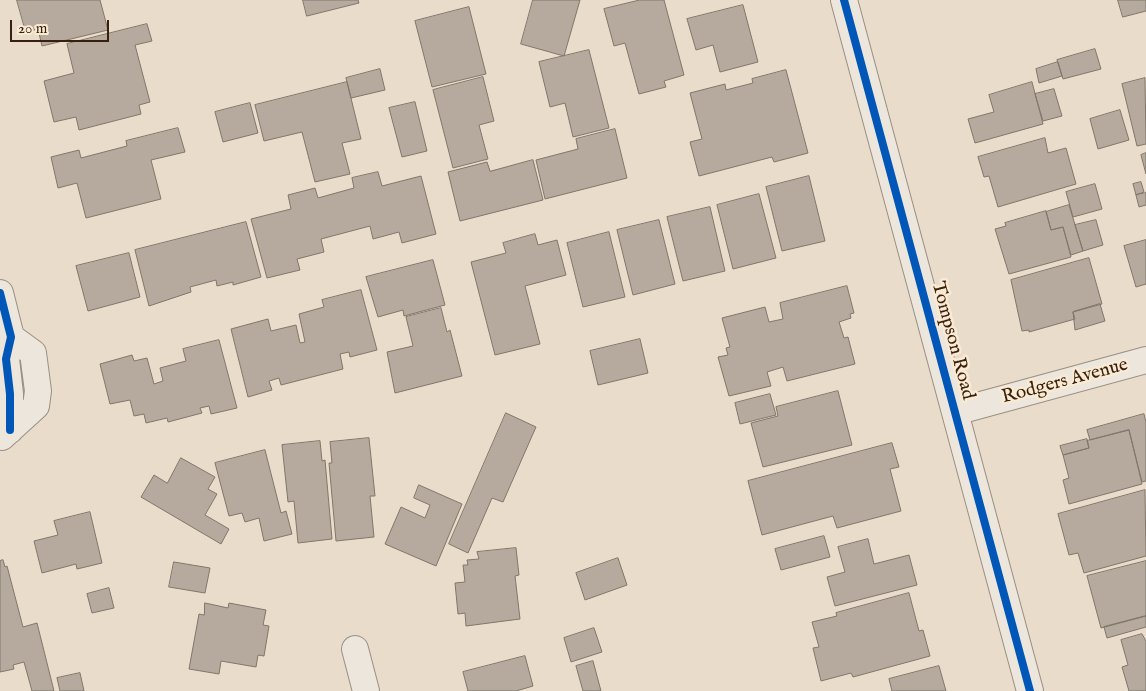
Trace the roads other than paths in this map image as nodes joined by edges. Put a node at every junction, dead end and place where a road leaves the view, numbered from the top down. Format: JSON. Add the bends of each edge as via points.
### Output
{"nodes":[{"id":1,"x":844,"y":0,"type":"edge"},
{"id":2,"x":0,"y":293,"type":"edge"},
{"id":3,"x":1146,"y":360,"type":"edge"},
{"id":4,"x":954,"y":412,"type":"junction"},
{"id":5,"x":5,"y":434,"type":"edge"},
{"id":6,"x":355,"y":649,"type":"dead end"},
{"id":7,"x":366,"y":691,"type":"edge"},
{"id":8,"x":1030,"y":691,"type":"edge"}],
"edges":[{"from":1,"to":4,"type":"street","name":"Tompson Road"},
{"from":2,"to":5,"type":"street","via":[[11,337],[6,359],[9,378]]},
{"from":3,"to":4,"type":"street","name":"Rodgers Avenue"},
{"from":4,"to":8,"type":"street","name":"Tompson Road"},
{"from":6,"to":7,"type":"street"}]}
